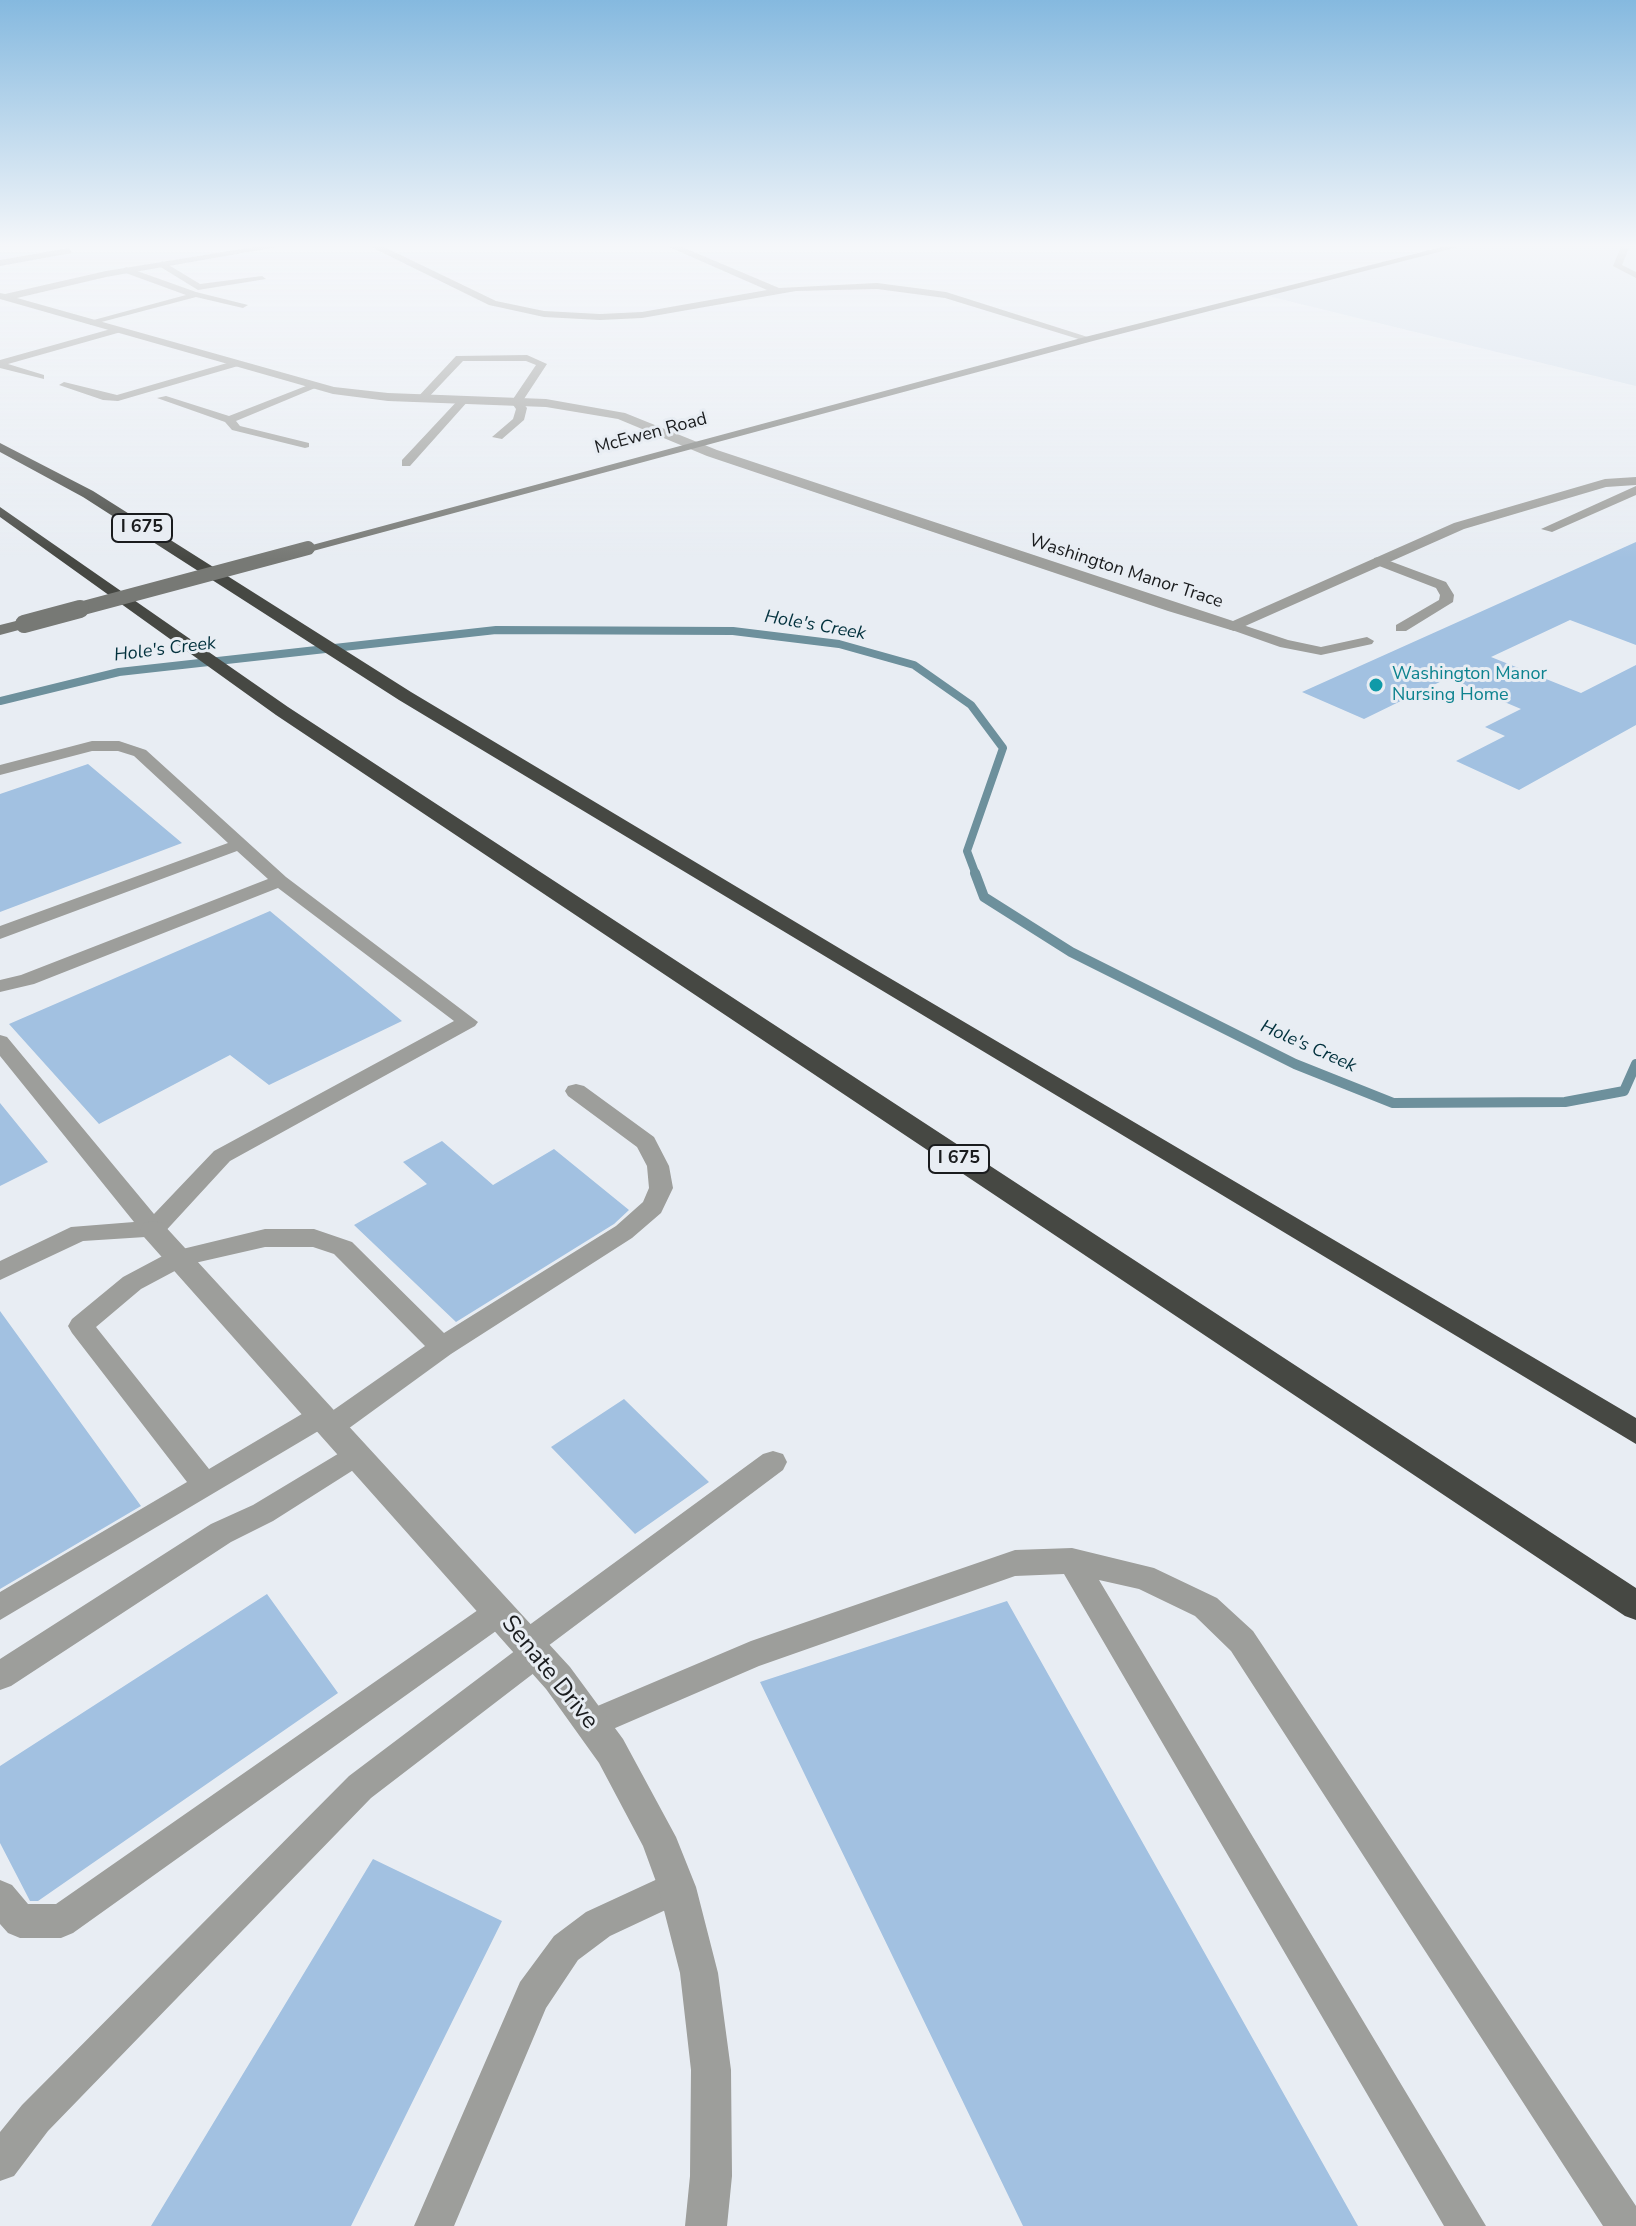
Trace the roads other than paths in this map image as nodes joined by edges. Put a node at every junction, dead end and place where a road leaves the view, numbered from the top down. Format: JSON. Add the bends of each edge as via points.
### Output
{"nodes":[{"id":1,"x":46,"y":351,"type":"edge"},
{"id":2,"x":189,"y":351,"type":"edge"},
{"id":3,"x":1044,"y":351,"type":"edge"},
{"id":4,"x":0,"y":364,"type":"edge"},
{"id":5,"x":234,"y":364,"type":"junction"},
{"id":6,"x":40,"y":377,"type":"dead end"},
{"id":7,"x":64,"y":385,"type":"dead end"},
{"id":8,"x":315,"y":386,"type":"junction"},
{"id":9,"x":162,"y":398,"type":"dead end"},
{"id":10,"x":421,"y":399,"type":"junction"},
{"id":11,"x":464,"y":400,"type":"junction"},
{"id":12,"x":516,"y":402,"type":"junction"},
{"id":13,"x":229,"y":420,"type":"junction"},
{"id":14,"x":498,"y":437,"type":"dead end"},
{"id":15,"x":691,"y":444,"type":"junction"},
{"id":16,"x":305,"y":445,"type":"dead end"},
{"id":17,"x":0,"y":447,"type":"edge"},
{"id":18,"x":406,"y":463,"type":"dead end"},
{"id":19,"x":1632,"y":485,"type":"edge"},
{"id":20,"x":0,"y":511,"type":"edge"},
{"id":21,"x":1547,"y":529,"type":"dead end"},
{"id":22,"x":1379,"y":561,"type":"junction"},
{"id":23,"x":1234,"y":626,"type":"junction"},
{"id":24,"x":1401,"y":628,"type":"dead end"},
{"id":25,"x":0,"y":630,"type":"edge"},
{"id":26,"x":1367,"y":641,"type":"dead end"},
{"id":27,"x":0,"y":770,"type":"edge"},
{"id":28,"x":241,"y":844,"type":"junction"},
{"id":29,"x":280,"y":881,"type":"junction"},
{"id":30,"x":0,"y":933,"type":"edge"},
{"id":31,"x":0,"y":986,"type":"edge"},
{"id":32,"x":0,"y":1042,"type":"edge"},
{"id":33,"x":576,"y":1091,"type":"dead end"},
{"id":34,"x":153,"y":1230,"type":"junction"},
{"id":35,"x":179,"y":1258,"type":"junction"},
{"id":36,"x":0,"y":1271,"type":"edge"},
{"id":37,"x":442,"y":1347,"type":"junction"},
{"id":38,"x":326,"y":1421,"type":"junction"},
{"id":39,"x":1636,"y":1432,"type":"edge"},
{"id":40,"x":356,"y":1454,"type":"junction"},
{"id":41,"x":773,"y":1462,"type":"dead end"},
{"id":42,"x":205,"y":1485,"type":"junction"},
{"id":43,"x":1072,"y":1561,"type":"junction"},
{"id":44,"x":1636,"y":1606,"type":"edge"},
{"id":45,"x":0,"y":1607,"type":"edge"},
{"id":46,"x":499,"y":1612,"type":"junction"},
{"id":47,"x":532,"y":1648,"type":"junction"},
{"id":48,"x":0,"y":1676,"type":"edge"},
{"id":49,"x":592,"y":1723,"type":"junction"},
{"id":50,"x":677,"y":1887,"type":"junction"},
{"id":51,"x":0,"y":1897,"type":"edge"},
{"id":52,"x":0,"y":2162,"type":"edge"},
{"id":53,"x":434,"y":2226,"type":"edge"},
{"id":54,"x":706,"y":2226,"type":"edge"},
{"id":55,"x":1466,"y":2226,"type":"edge"},
{"id":56,"x":1626,"y":2226,"type":"edge"}],
"edges":[{"from":1,"to":4,"type":"lane"},
{"from":2,"to":5,"type":"street","name":"Washington Manor Trace"},
{"from":3,"to":15,"type":"street","name":"McEwen Road"},
{"from":4,"to":6,"type":"lane"},
{"from":5,"to":7,"type":"lane","via":[[118,398]]},
{"from":5,"to":8,"type":"street","name":"Washington Manor Trace"},
{"from":8,"to":10,"type":"street","name":"Washington Manor Trace"},
{"from":8,"to":13,"type":"lane"},
{"from":9,"to":13,"type":"lane"},
{"from":10,"to":11,"type":"street","name":"Washington Manor Trace"},
{"from":10,"to":12,"type":"lane","via":[[460,358],[527,358],[542,364]]},
{"from":11,"to":12,"type":"street","name":"Washington Manor Trace"},
{"from":11,"to":18,"type":"lane"},
{"from":12,"to":14,"type":"lane","via":[[522,408],[518,420]]},
{"from":12,"to":15,"type":"street","name":"Washington Manor Trace","via":[[593,409]]},
{"from":13,"to":16,"type":"lane","via":[[236,428]]},
{"from":15,"to":23,"type":"street","name":"Washington Manor Trace"},
{"from":15,"to":25,"type":"street","name":"McEwen Road","bridge":true},
{"from":17,"to":39,"type":"highway","number":"I 675","via":[[88,494],[405,696]]},
{"from":19,"to":21,"type":"lane"},
{"from":19,"to":22,"type":"street","name":"Washington Manor Trace","via":[[1605,483],[1459,526]]},
{"from":20,"to":44,"type":"highway","number":"I 675","via":[[282,711]]},
{"from":22,"to":23,"type":"street","name":"Washington Manor Trace"},
{"from":22,"to":24,"type":"lane","via":[[1441,585],[1447,595],[1446,602]]},
{"from":23,"to":26,"type":"lane","via":[[1321,651]]},
{"from":27,"to":28,"type":"lane","via":[[92,746],[119,746],[140,753]]},
{"from":28,"to":29,"type":"lane"},
{"from":28,"to":30,"type":"lane"},
{"from":29,"to":31,"type":"lane"},
{"from":29,"to":34,"type":"lane","via":[[468,1022],[222,1156]]},
{"from":32,"to":34,"type":"lane"},
{"from":33,"to":37,"type":"lane","via":[[646,1142],[661,1188],[653,1207],[624,1232]]},
{"from":34,"to":35,"type":"street","name":"Senate Drive"},
{"from":34,"to":36,"type":"lane","via":[[79,1233]]},
{"from":35,"to":37,"type":"lane","via":[[265,1238],[314,1238],[343,1248]]},
{"from":35,"to":38,"type":"street","name":"Senate Drive"},
{"from":35,"to":42,"type":"lane","via":[[132,1283],[81,1326]]},
{"from":37,"to":38,"type":"lane"},
{"from":38,"to":40,"type":"street","name":"Senate Drive"},
{"from":38,"to":42,"type":"lane"},
{"from":40,"to":46,"type":"street","name":"Senate Drive"},
{"from":40,"to":48,"type":"lane","via":[[221,1533]]},
{"from":41,"to":47,"type":"lane"},
{"from":42,"to":45,"type":"lane"},
{"from":43,"to":49,"type":"lane","via":[[1000,1568],[751,1655]]},
{"from":43,"to":55,"type":"lane"},
{"from":43,"to":56,"type":"lane","via":[[1144,1577],[1206,1607],[1242,1641]]},
{"from":46,"to":47,"type":"street","name":"Senate Drive"},
{"from":46,"to":51,"type":"lane","via":[[61,1921],[20,1921]]},
{"from":47,"to":49,"type":"street","name":"Senate Drive"},
{"from":47,"to":52,"type":"lane","via":[[360,1787],[35,2118]]},
{"from":49,"to":50,"type":"street","name":"Senate Drive","via":[[658,1837]]},
{"from":50,"to":53,"type":"lane","via":[[598,1924],[566,1948],[533,1995]]},
{"from":50,"to":54,"type":"street","name":"Senate Drive","via":[[699,1973],[711,2070]]}]}
